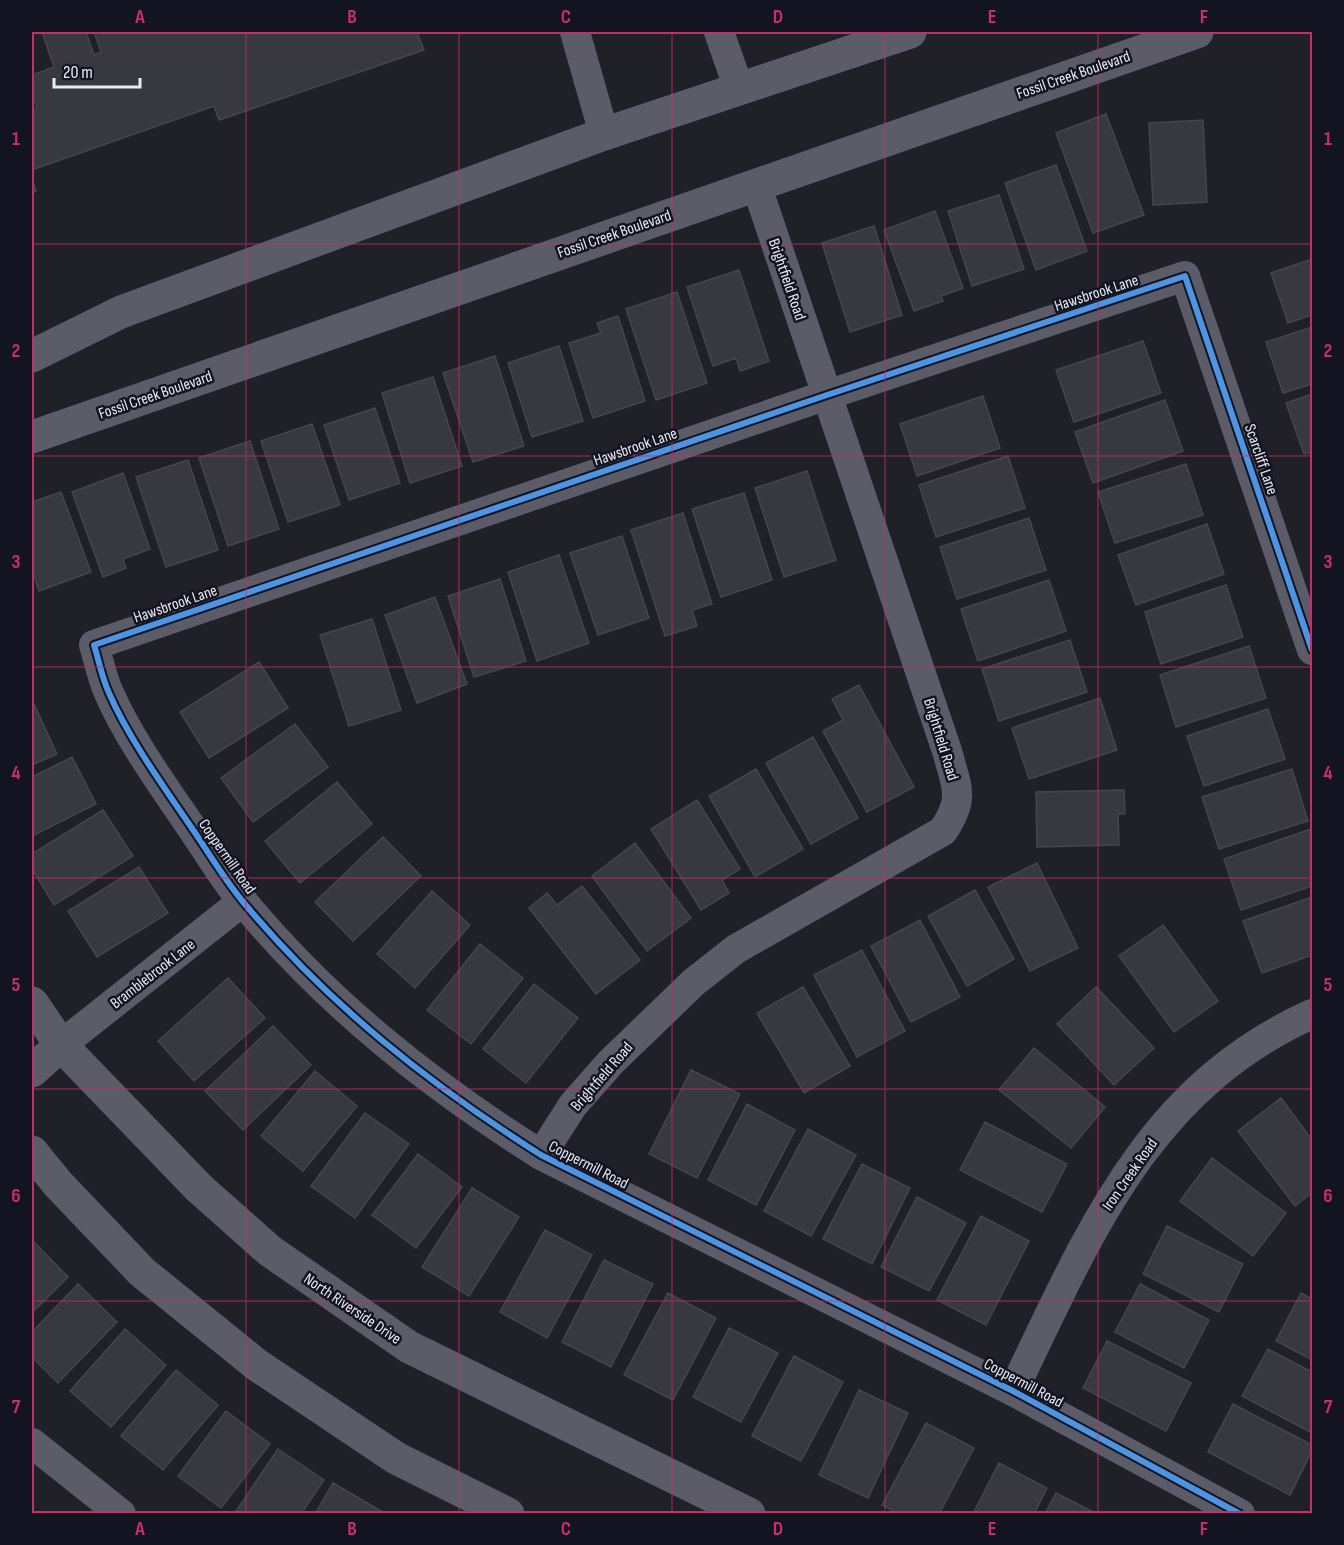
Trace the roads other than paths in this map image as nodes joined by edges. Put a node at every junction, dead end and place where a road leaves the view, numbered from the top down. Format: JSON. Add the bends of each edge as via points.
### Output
{"nodes":[{"id":1,"x":575,"y":32,"type":"edge"},
{"id":2,"x":719,"y":32,"type":"edge"},
{"id":3,"x":910,"y":32,"type":"edge"},
{"id":4,"x":1197,"y":32,"type":"edge"},
{"id":5,"x":739,"y":89,"type":"junction"},
{"id":6,"x":604,"y":134,"type":"junction"},
{"id":7,"x":756,"y":184,"type":"junction"},
{"id":8,"x":1185,"y":276,"type":"joint"},
{"id":9,"x":32,"y":356,"type":"edge"},
{"id":10,"x":827,"y":395,"type":"junction"},
{"id":11,"x":32,"y":437,"type":"edge"},
{"id":12,"x":94,"y":645,"type":"joint"},
{"id":13,"x":1312,"y":650,"type":"edge"},
{"id":14,"x":243,"y":901,"type":"junction"},
{"id":15,"x":32,"y":1003,"type":"edge"},
{"id":16,"x":1312,"y":1014,"type":"edge"},
{"id":17,"x":61,"y":1045,"type":"junction"},
{"id":18,"x":32,"y":1071,"type":"edge"},
{"id":19,"x":32,"y":1152,"type":"edge"},
{"id":20,"x":541,"y":1155,"type":"junction"},
{"id":21,"x":1012,"y":1391,"type":"junction"},
{"id":22,"x":32,"y":1443,"type":"edge"},
{"id":23,"x":121,"y":1514,"type":"edge"},
{"id":24,"x":508,"y":1514,"type":"edge"},
{"id":25,"x":749,"y":1514,"type":"edge"},
{"id":26,"x":1240,"y":1514,"type":"edge"}],
"edges":[{"from":1,"to":6,"type":"street"},
{"from":2,"to":5,"type":"street"},
{"from":3,"to":5,"type":"main road"},
{"from":4,"to":7,"type":"main road","name":"Fossil Creek Boulevard"},
{"from":5,"to":6,"type":"main road"},
{"from":6,"to":9,"type":"main road","via":[[121,312]]},
{"from":7,"to":10,"type":"street","name":"Brightfield Road"},
{"from":7,"to":11,"type":"main road","name":"Fossil Creek Boulevard"},
{"from":8,"to":10,"type":"street","name":"Hawsbrook Lane"},
{"from":8,"to":13,"type":"street","name":"Scarcliff Lane"},
{"from":10,"to":12,"type":"street","name":"Hawsbrook Lane"},
{"from":10,"to":20,"type":"street","name":"Brightfield Road","via":[[948,754],[958,792],[955,813],[943,831],[736,949],[694,982],[611,1062],[573,1105]]},
{"from":12,"to":14,"type":"street","name":"Coppermill Road","via":[[108,692],[122,719],[172,800]]},
{"from":14,"to":17,"type":"street","name":"Bramblebrook Lane"},
{"from":14,"to":20,"type":"street","name":"Coppermill Road","via":[[287,951],[373,1034],[446,1092]]},
{"from":15,"to":17,"type":"main road","name":"North Riverside Drive"},
{"from":16,"to":21,"type":"street","name":"Iron Creek Road","via":[[1240,1054],[1180,1107],[1143,1150],[1083,1244]]},
{"from":17,"to":18,"type":"main road"},
{"from":17,"to":25,"type":"main road","name":"North Riverside Drive","via":[[200,1188],[270,1251],[409,1347]]},
{"from":19,"to":24,"type":"main road","via":[[142,1272],[257,1365],[396,1458]]},
{"from":20,"to":21,"type":"street","name":"Coppermill Road"},
{"from":21,"to":26,"type":"street","name":"Coppermill Road"},
{"from":22,"to":23,"type":"street"}]}
